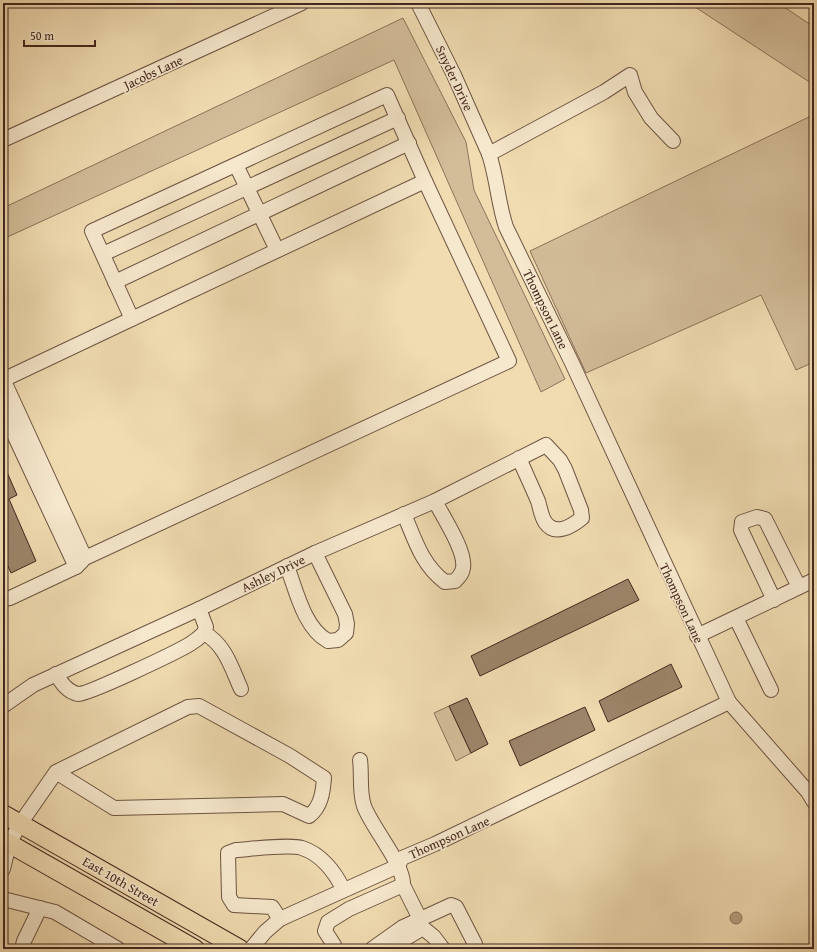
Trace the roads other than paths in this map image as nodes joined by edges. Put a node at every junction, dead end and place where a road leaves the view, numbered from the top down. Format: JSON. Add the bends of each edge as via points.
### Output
{"nodes":[{"id":1,"x":302,"y":3,"type":"edge"},
{"id":2,"x":418,"y":3,"type":"edge"},
{"id":3,"x":398,"y":118,"type":"junction"},
{"id":4,"x":3,"y":140,"type":"edge"},
{"id":5,"x":673,"y":141,"type":"dead end"},
{"id":6,"x":409,"y":143,"type":"junction"},
{"id":7,"x":489,"y":154,"type":"junction"},
{"id":8,"x":236,"y":165,"type":"junction"},
{"id":9,"x":425,"y":181,"type":"junction"},
{"id":10,"x":247,"y":188,"type":"junction"},
{"id":11,"x":260,"y":214,"type":"junction"},
{"id":12,"x":277,"y":250,"type":"junction"},
{"id":13,"x":103,"y":254,"type":"junction"},
{"id":14,"x":115,"y":282,"type":"junction"},
{"id":15,"x":132,"y":319,"type":"junction"},
{"id":16,"x":3,"y":380,"type":"edge"},
{"id":17,"x":3,"y":411,"type":"edge"},
{"id":18,"x":519,"y":458,"type":"junction"},
{"id":19,"x":434,"y":501,"type":"junction"},
{"id":20,"x":404,"y":514,"type":"junction"},
{"id":21,"x":315,"y":553,"type":"junction"},
{"id":22,"x":81,"y":562,"type":"junction"},
{"id":23,"x":287,"y":566,"type":"junction"},
{"id":24,"x":814,"y":580,"type":"edge"},
{"id":25,"x":799,"y":588,"type":"junction"},
{"id":26,"x":3,"y":599,"type":"edge"},
{"id":27,"x":774,"y":600,"type":"junction"},
{"id":28,"x":199,"y":608,"type":"junction"},
{"id":29,"x":736,"y":618,"type":"junction"},
{"id":30,"x":204,"y":633,"type":"junction"},
{"id":31,"x":697,"y":636,"type":"junction"},
{"id":32,"x":56,"y":674,"type":"junction"},
{"id":33,"x":241,"y":689,"type":"dead end"},
{"id":34,"x":771,"y":690,"type":"dead end"},
{"id":35,"x":728,"y":702,"type":"junction"},
{"id":36,"x":3,"y":706,"type":"edge"},
{"id":37,"x":360,"y":760,"type":"dead end"},
{"id":38,"x":56,"y":772,"type":"junction"},
{"id":39,"x":814,"y":802,"type":"edge"},
{"id":40,"x":3,"y":814,"type":"edge"},
{"id":41,"x":20,"y":824,"type":"junction"},
{"id":42,"x":6,"y":842,"type":"edge"},
{"id":43,"x":398,"y":866,"type":"junction"},
{"id":44,"x":3,"y":869,"type":"edge"},
{"id":45,"x":403,"y":885,"type":"junction"},
{"id":46,"x":343,"y":889,"type":"junction"},
{"id":47,"x":3,"y":899,"type":"edge"},
{"id":48,"x":40,"y":908,"type":"junction"},
{"id":49,"x":280,"y":919,"type":"junction"},
{"id":50,"x":420,"y":919,"type":"junction"},
{"id":51,"x":334,"y":945,"type":"dead end"},
{"id":52,"x":475,"y":948,"type":"edge"},
{"id":53,"x":22,"y":949,"type":"edge"},
{"id":54,"x":118,"y":949,"type":"edge"},
{"id":55,"x":195,"y":949,"type":"edge"},
{"id":56,"x":240,"y":949,"type":"edge"},
{"id":57,"x":251,"y":949,"type":"edge"},
{"id":58,"x":372,"y":949,"type":"edge"},
{"id":59,"x":388,"y":949,"type":"edge"},
{"id":60,"x":443,"y":949,"type":"edge"}],
"edges":[{"from":1,"to":4,"type":"street","name":"Jacobs Lane"},
{"from":2,"to":7,"type":"street","name":"Snyder Drive"},
{"from":3,"to":6,"type":"street"},
{"from":3,"to":8,"type":"street","via":[[387,95]]},
{"from":3,"to":10,"type":"street"},
{"from":5,"to":7,"type":"street","via":[[651,118],[635,92],[630,75],[604,92]]},
{"from":6,"to":9,"type":"street"},
{"from":6,"to":11,"type":"street"},
{"from":7,"to":31,"type":"street","name":"Thompson Lane","via":[[506,228],[572,363]]},
{"from":8,"to":10,"type":"street"},
{"from":8,"to":13,"type":"street","via":[[92,230]]},
{"from":9,"to":12,"type":"street"},
{"from":9,"to":22,"type":"street","via":[[509,361]]},
{"from":10,"to":11,"type":"street"},
{"from":10,"to":13,"type":"street"},
{"from":11,"to":12,"type":"street"},
{"from":11,"to":14,"type":"street"},
{"from":12,"to":15,"type":"street"},
{"from":13,"to":14,"type":"street"},
{"from":14,"to":15,"type":"street"},
{"from":15,"to":16,"type":"street"},
{"from":16,"to":22,"type":"street"},
{"from":17,"to":22,"type":"street"},
{"from":18,"to":18,"type":"street","name":"Ashley Drive","via":[[545,522],[552,528],[562,530],[571,527],[582,518],[560,460],[546,445]]},
{"from":18,"to":19,"type":"street","name":"Ashley Drive"},
{"from":19,"to":20,"type":"street","name":"Ashley Drive"},
{"from":19,"to":20,"type":"street","via":[[461,554],[464,566],[461,575],[455,581],[445,582],[429,569]]},
{"from":20,"to":21,"type":"street","name":"Ashley Drive"},
{"from":21,"to":23,"type":"street","name":"Ashley Drive"},
{"from":21,"to":23,"type":"street","via":[[345,614],[346,633],[338,640],[328,641],[315,632]]},
{"from":22,"to":26,"type":"street","via":[[10,598]]},
{"from":23,"to":28,"type":"street","name":"Ashley Drive"},
{"from":24,"to":25,"type":"street"},
{"from":25,"to":27,"type":"street"},
{"from":25,"to":27,"type":"street","via":[[765,520],[756,517],[742,522],[741,530]]},
{"from":27,"to":29,"type":"street"},
{"from":28,"to":30,"type":"street","via":[[206,627]]},
{"from":28,"to":32,"type":"street","name":"Ashley Drive"},
{"from":29,"to":31,"type":"street"},
{"from":29,"to":34,"type":"street"},
{"from":30,"to":32,"type":"street","via":[[190,644],[100,687],[79,694],[64,686]]},
{"from":30,"to":33,"type":"street","via":[[214,638],[222,648]]},
{"from":31,"to":35,"type":"street","name":"Thompson Lane"},
{"from":32,"to":36,"type":"street","name":"Ashley Drive","via":[[33,684]]},
{"from":35,"to":39,"type":"street"},
{"from":35,"to":43,"type":"street","name":"Thompson Lane","via":[[402,858]]},
{"from":37,"to":43,"type":"street","via":[[363,804]]},
{"from":38,"to":38,"type":"street","via":[[188,707],[199,706],[290,756],[324,778],[323,793],[315,812],[309,816],[283,804],[114,808]]},
{"from":38,"to":41,"type":"street"},
{"from":40,"to":41,"type":"main road","name":"East 10th Street"},
{"from":41,"to":42,"type":"street"},
{"from":41,"to":56,"type":"main road","name":"East 10th Street"},
{"from":42,"to":44,"type":"street"},
{"from":42,"to":55,"type":"main road","name":"East 10th Street"},
{"from":43,"to":45,"type":"street"},
{"from":43,"to":46,"type":"street","name":"Thompson Lane"},
{"from":45,"to":50,"type":"street"},
{"from":45,"to":51,"type":"street","via":[[349,909],[328,922],[325,931]]},
{"from":46,"to":49,"type":"street","name":"Thompson Lane"},
{"from":46,"to":49,"type":"street","via":[[335,874],[320,859],[302,848],[236,850],[228,853],[229,897],[234,905],[272,907]]},
{"from":47,"to":48,"type":"street"},
{"from":48,"to":53,"type":"street"},
{"from":48,"to":54,"type":"street","via":[[55,912]]},
{"from":49,"to":57,"type":"street","name":"Thompson Lane"},
{"from":50,"to":52,"type":"street","via":[[451,905],[456,907]]},
{"from":50,"to":58,"type":"street","via":[[403,927]]},
{"from":59,"to":60,"type":"street","via":[[423,928]]}]}
